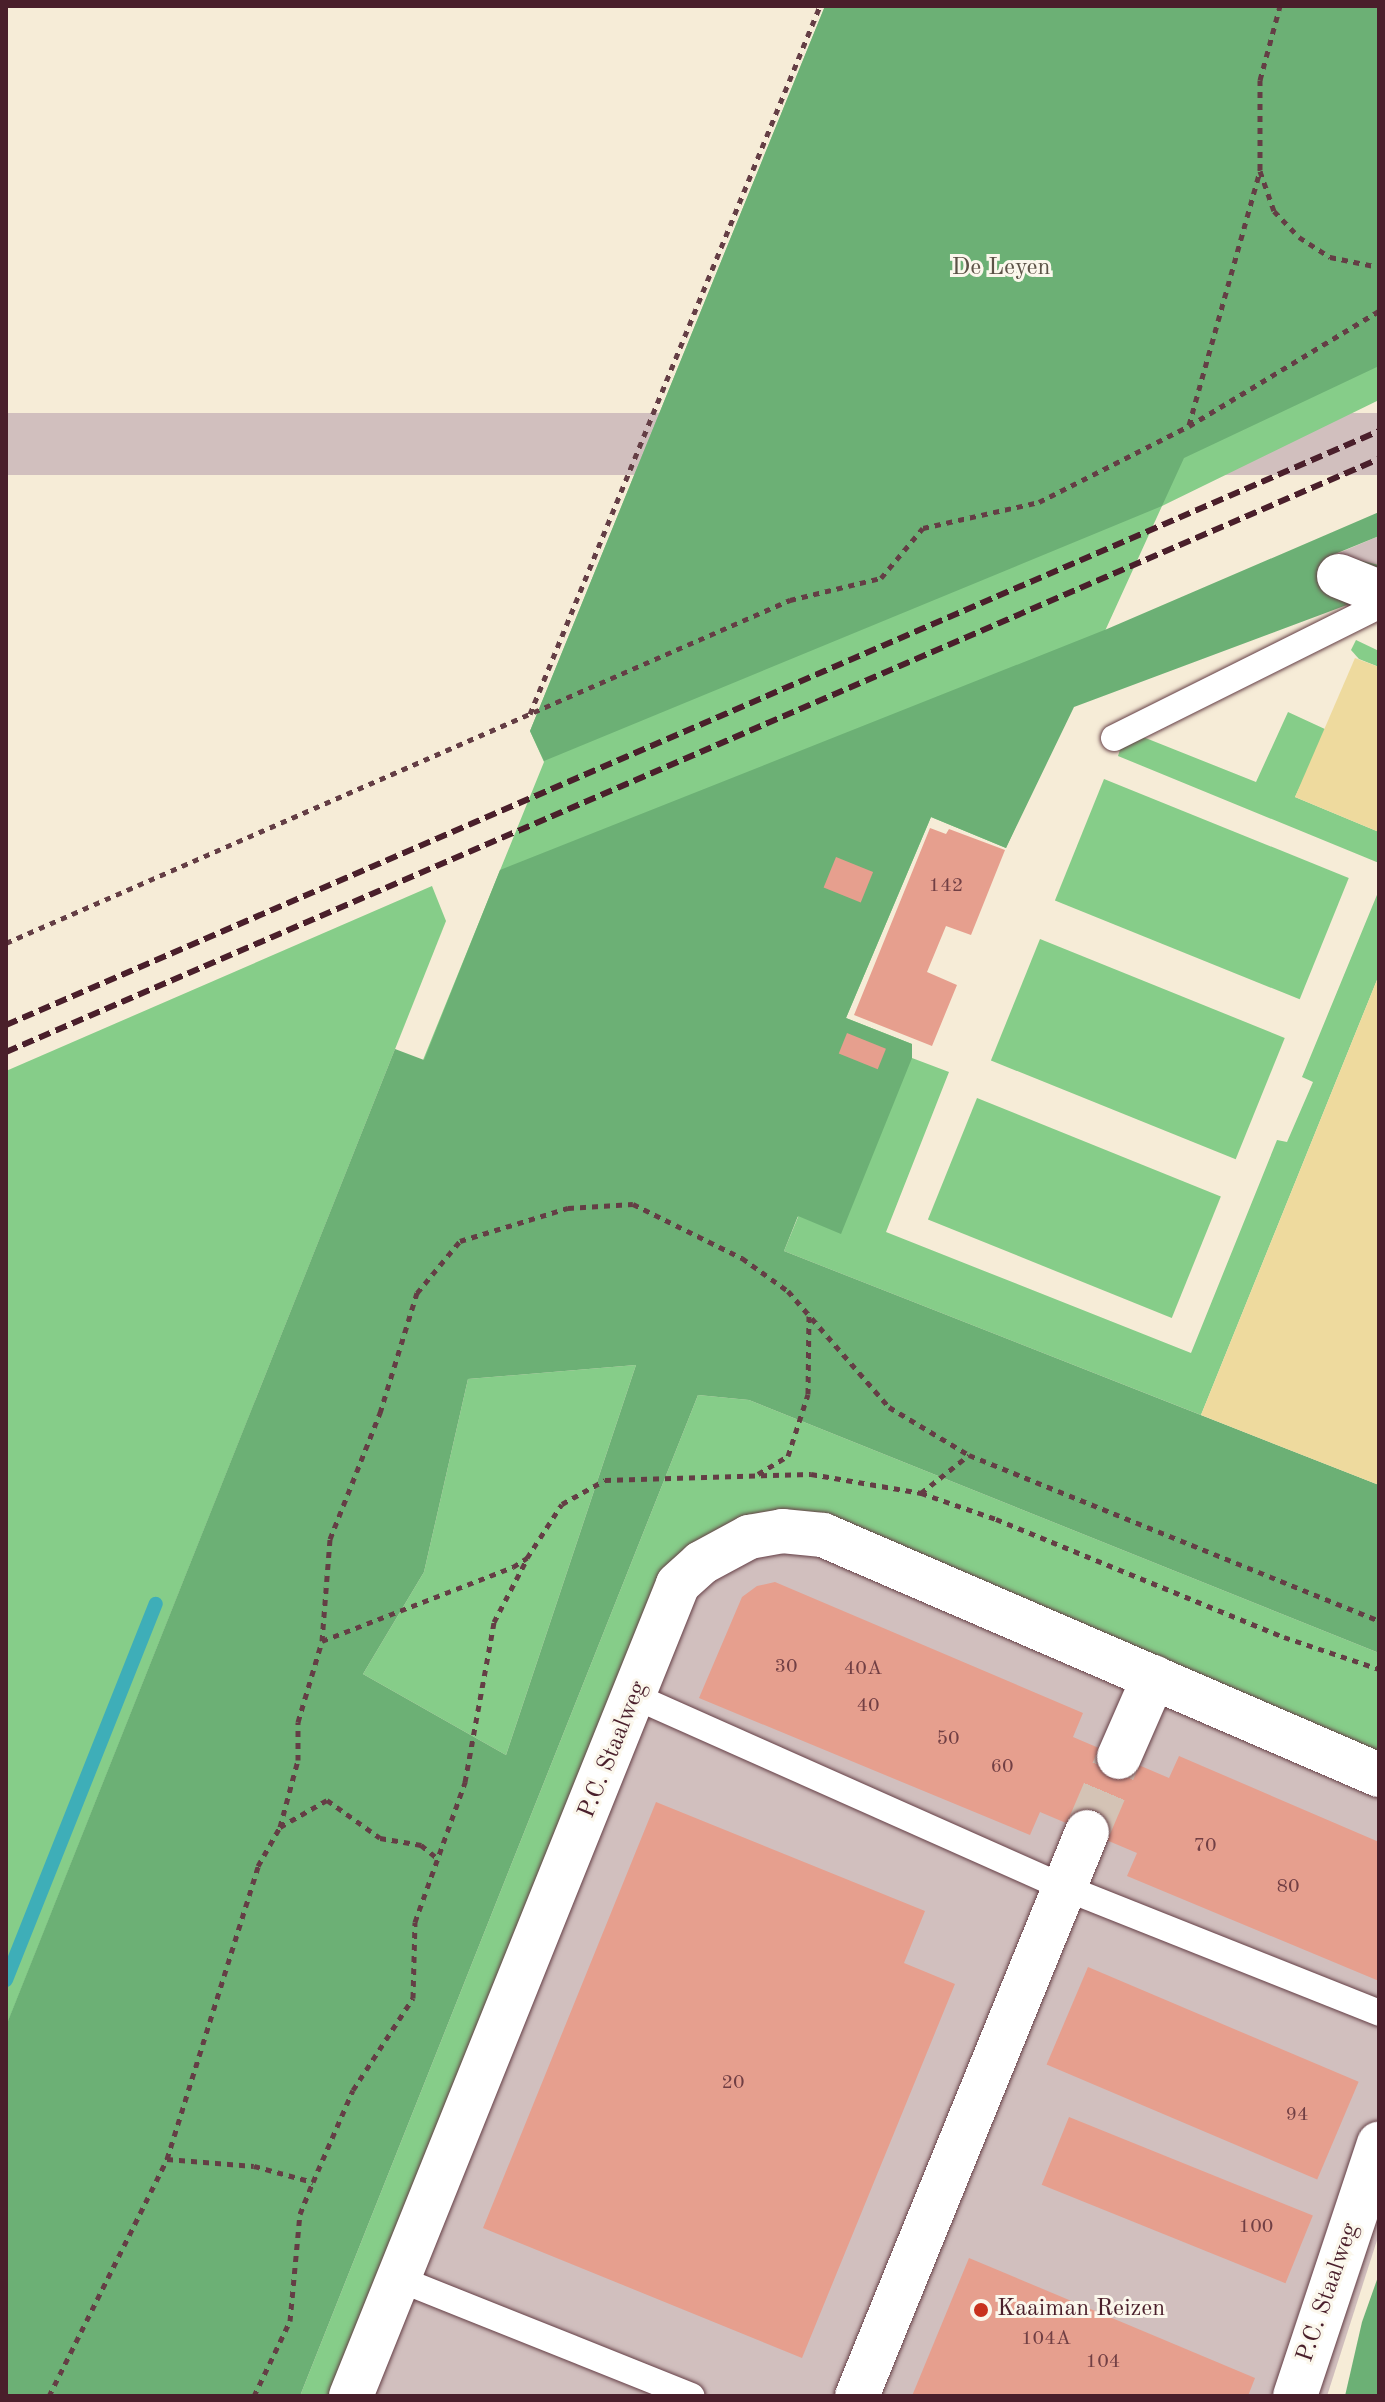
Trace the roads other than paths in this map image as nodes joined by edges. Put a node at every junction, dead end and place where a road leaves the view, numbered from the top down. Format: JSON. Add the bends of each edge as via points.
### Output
{"nodes":[{"id":1,"x":1339,"y":576,"type":"dead end"},
{"id":2,"x":1379,"y":592,"type":"edge"},
{"id":3,"x":1379,"y":606,"type":"edge"},
{"id":4,"x":1114,"y":738,"type":"dead end"},
{"id":5,"x":1154,"y":1677,"type":"junction"},
{"id":6,"x":636,"y":1697,"type":"junction"},
{"id":7,"x":1119,"y":1757,"type":"tunnel mouth"},
{"id":8,"x":1379,"y":1775,"type":"edge"},
{"id":9,"x":1087,"y":1832,"type":"tunnel mouth"},
{"id":10,"x":1063,"y":1887,"type":"junction"},
{"id":11,"x":1379,"y":2013,"type":"edge"},
{"id":12,"x":1379,"y":2144,"type":"edge"},
{"id":13,"x":399,"y":2279,"type":"junction"},
{"id":14,"x":351,"y":2396,"type":"edge"},
{"id":15,"x":691,"y":2396,"type":"edge"},
{"id":16,"x":857,"y":2396,"type":"edge"},
{"id":17,"x":1295,"y":2396,"type":"edge"}],
"edges":[{"from":1,"to":2,"type":"street"},
{"from":3,"to":4,"type":"lane"},
{"from":5,"to":6,"type":"street","name":"P.C. Staalweg","via":[[823,1535],[782,1531],[749,1537],[701,1563],[678,1584]]},
{"from":5,"to":7,"type":"street"},
{"from":5,"to":8,"type":"street","name":"P.C. Staalweg"},
{"from":6,"to":10,"type":"lane"},
{"from":6,"to":13,"type":"street","name":"P.C. Staalweg"},
{"from":9,"to":10,"type":"street"},
{"from":10,"to":11,"type":"lane"},
{"from":10,"to":16,"type":"street"},
{"from":12,"to":17,"type":"street","name":"P.C. Staalweg"},
{"from":13,"to":14,"type":"street","name":"P.C. Staalweg"},
{"from":13,"to":15,"type":"lane"}]}
